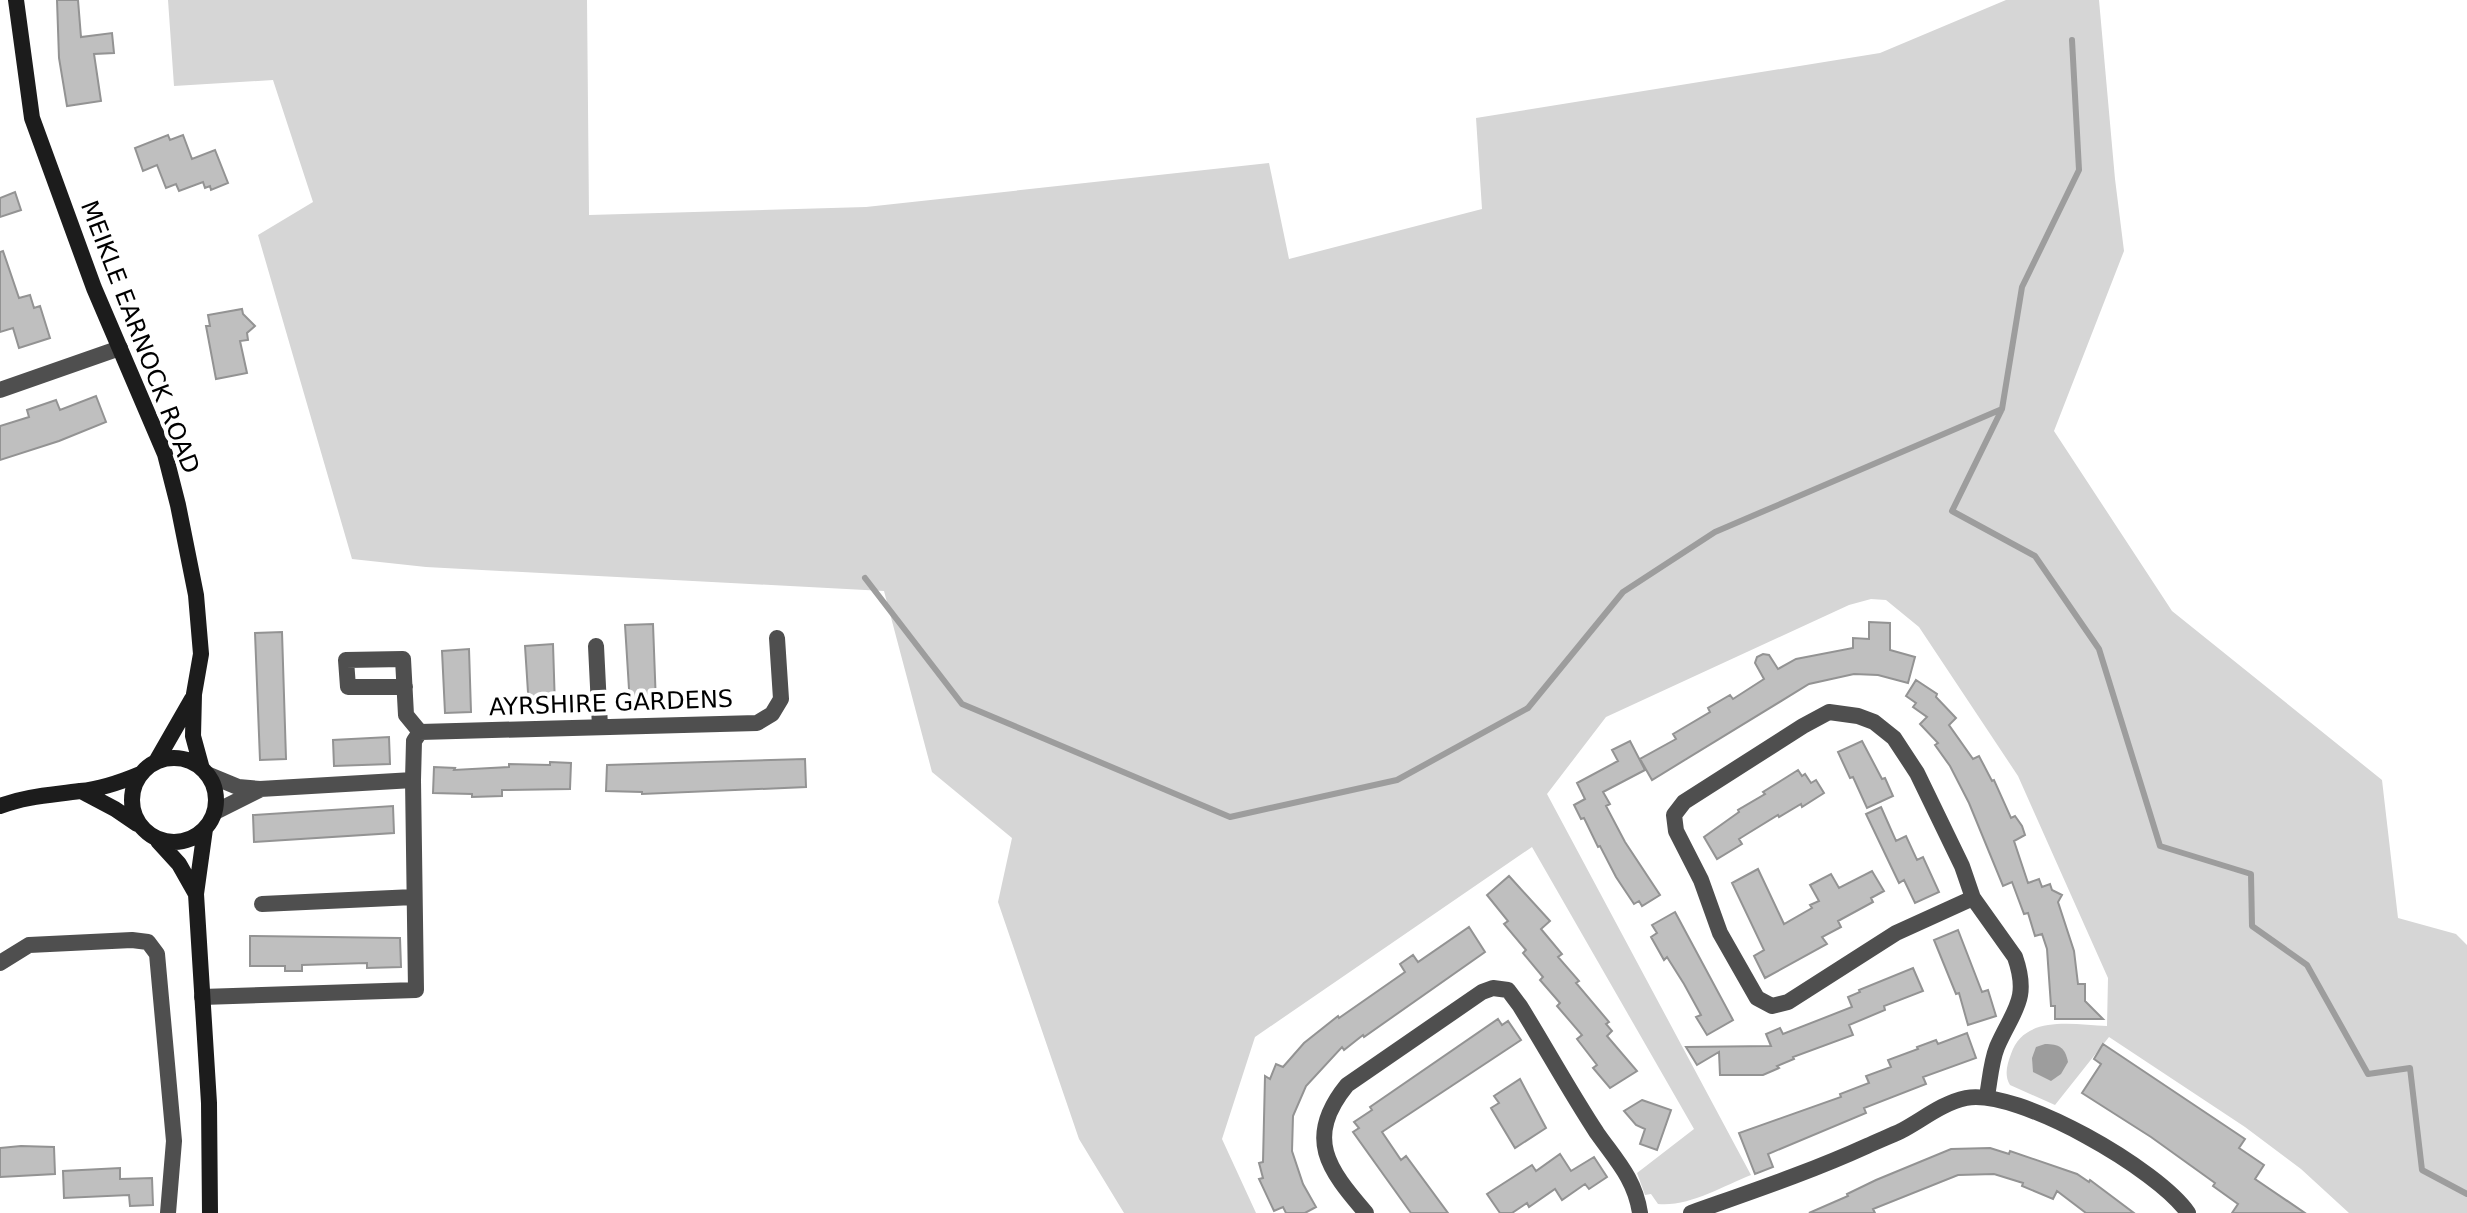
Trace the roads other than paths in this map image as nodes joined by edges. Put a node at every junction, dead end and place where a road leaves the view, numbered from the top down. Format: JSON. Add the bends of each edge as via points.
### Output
{"nodes":[{"id":1,"x":16,"y":0,"type":"edge"},
{"id":2,"x":120,"y":348,"type":"junction"},
{"id":3,"x":0,"y":390,"type":"edge"},
{"id":4,"x":777,"y":638,"type":"dead end"},
{"id":5,"x":596,"y":646,"type":"dead end"},
{"id":6,"x":405,"y":687,"type":"dead end"},
{"id":7,"x":194,"y":694,"type":"junction"},
{"id":8,"x":600,"y":727,"type":"junction"},
{"id":9,"x":420,"y":732,"type":"junction"},
{"id":10,"x":157,"y":760,"type":"junction"},
{"id":11,"x":206,"y":772,"type":"junction"},
{"id":12,"x":140,"y":774,"type":"junction"},
{"id":13,"x":413,"y":780,"type":"junction"},
{"id":14,"x":260,"y":789,"type":"junction"},
{"id":15,"x":81,"y":791,"type":"junction"},
{"id":16,"x":0,"y":806,"type":"edge"},
{"id":17,"x":215,"y":812,"type":"junction"},
{"id":18,"x":138,"y":825,"type":"junction"},
{"id":19,"x":205,"y":829,"type":"junction"},
{"id":20,"x":157,"y":839,"type":"junction"},
{"id":21,"x":196,"y":894,"type":"junction"},
{"id":22,"x":414,"y":897,"type":"junction"},
{"id":23,"x":1973,"y":898,"type":"junction"},
{"id":24,"x":262,"y":904,"type":"dead end"},
{"id":25,"x":0,"y":963,"type":"edge"},
{"id":26,"x":202,"y":997,"type":"junction"},
{"id":27,"x":1987,"y":1096,"type":"junction"},
{"id":28,"x":168,"y":1213,"type":"edge"},
{"id":29,"x":210,"y":1213,"type":"edge"},
{"id":30,"x":1366,"y":1213,"type":"edge"},
{"id":31,"x":1640,"y":1213,"type":"edge"},
{"id":32,"x":1691,"y":1213,"type":"edge"},
{"id":33,"x":2188,"y":1213,"type":"edge"}],
"edges":[{"from":1,"to":2,"type":"street","name":"MEIKLE EARNOCK ROAD","via":[[32,118]]},
{"from":2,"to":3,"type":"street"},
{"from":2,"to":7,"type":"street","name":"MEIKLE EARNOCK ROAD","via":[[165,454],[178,505],[196,595],[201,654]]},
{"from":4,"to":8,"type":"street","name":"AYRSHIRE GARDENS","via":[[781,699],[772,714],[757,723]]},
{"from":5,"to":8,"type":"street"},
{"from":6,"to":9,"type":"street","via":[[406,715]]},
{"from":7,"to":10,"type":"street","name":"MEIKLE EARNOCK ROAD"},
{"from":7,"to":11,"type":"street","name":"MEIKLE EARNOCK ROAD","via":[[193,736]]},
{"from":8,"to":9,"type":"street","name":"AYRSHIRE GARDENS"},
{"from":9,"to":13,"type":"street","via":[[414,741]]},
{"from":10,"to":11,"type":"street","via":[[176,757]]},
{"from":10,"to":12,"type":"street"},
{"from":11,"to":14,"type":"street","via":[[238,787]]},
{"from":11,"to":17,"type":"street","via":[[216,793]]},
{"from":12,"to":15,"type":"street"},
{"from":12,"to":18,"type":"street","via":[[132,788],[131,807]]},
{"from":13,"to":14,"type":"street"},
{"from":13,"to":22,"type":"street"},
{"from":14,"to":17,"type":"street"},
{"from":15,"to":16,"type":"street"},
{"from":15,"to":18,"type":"street"},
{"from":17,"to":19,"type":"street"},
{"from":18,"to":20,"type":"street"},
{"from":19,"to":20,"type":"street","via":[[190,840]]},
{"from":19,"to":21,"type":"street"},
{"from":20,"to":21,"type":"street"},
{"from":21,"to":26,"type":"street"},
{"from":22,"to":24,"type":"street"},
{"from":22,"to":26,"type":"street","via":[[416,990]]},
{"from":23,"to":23,"type":"street","via":[[1896,933],[1788,1002],[1772,1006],[1757,998],[1720,933],[1674,815],[1684,802],[1816,718],[1829,712],[1858,716],[1886,730],[1904,751]]},
{"from":23,"to":27,"type":"street","via":[[2015,957],[2021,980],[2020,999],[1997,1048]]},
{"from":25,"to":28,"type":"street","via":[[29,945],[132,940],[148,942],[157,954],[174,1141]]},
{"from":26,"to":29,"type":"street"},
{"from":27,"to":32,"type":"street","via":[[1964,1099],[1841,1158]]},
{"from":27,"to":33,"type":"street","via":[[2101,1145],[2150,1177]]},
{"from":30,"to":31,"type":"street","via":[[1333,1173],[1325,1154],[1324,1133],[1334,1100],[1347,1085],[1493,988],[1508,990],[1520,1006],[1597,1133],[1627,1172]]}]}
